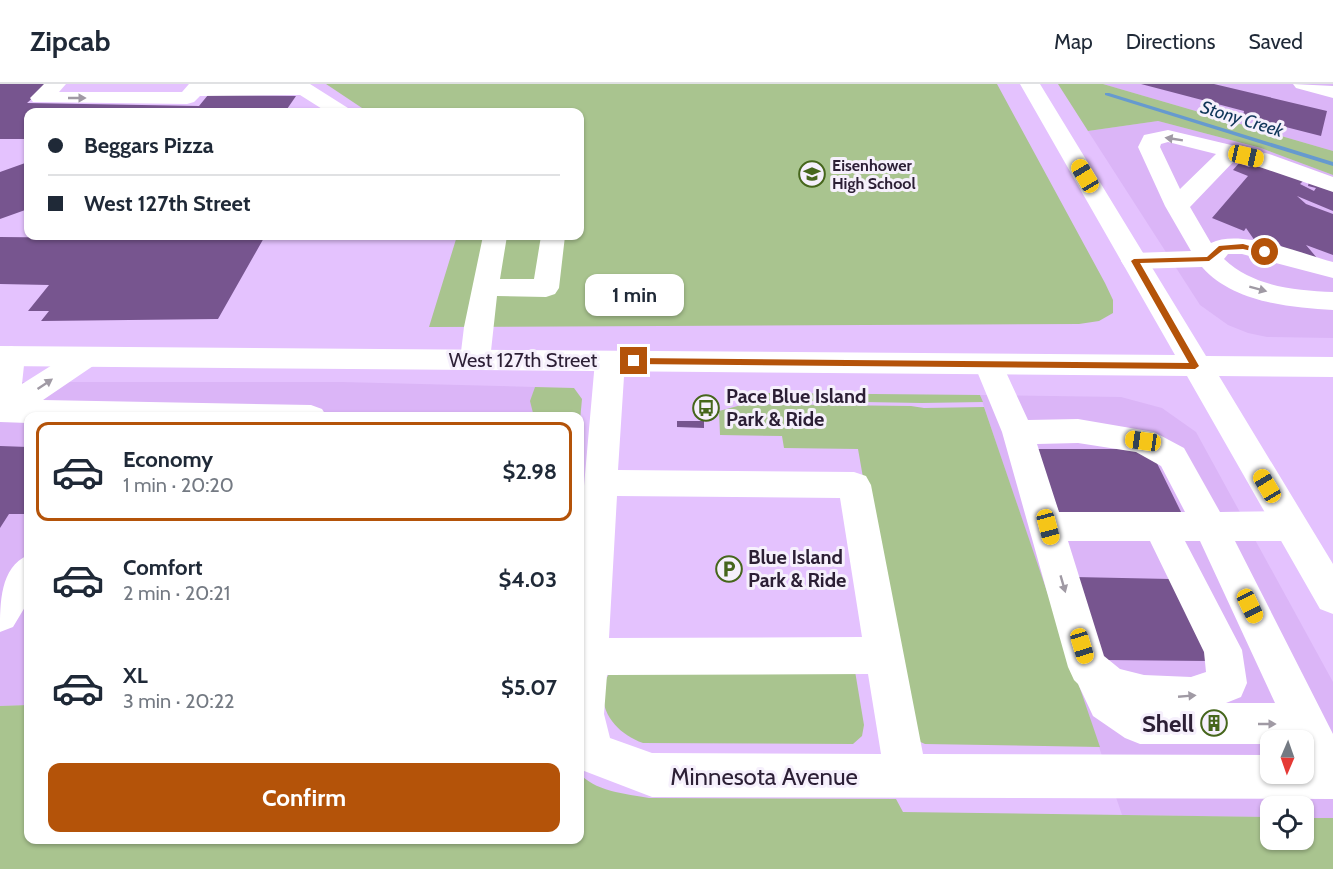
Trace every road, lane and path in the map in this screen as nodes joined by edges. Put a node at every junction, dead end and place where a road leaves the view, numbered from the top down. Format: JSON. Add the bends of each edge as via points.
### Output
{"nodes":[{"id":1,"x":56,"y":84,"type":"edge"},
{"id":2,"x":1030,"y":84,"type":"edge"},
{"id":3,"x":1303,"y":84,"type":"edge"},
{"id":4,"x":300,"y":86,"type":"edge"},
{"id":5,"x":198,"y":87,"type":"edge"},
{"id":6,"x":1333,"y":92,"type":"edge"},
{"id":7,"x":335,"y":108,"type":"edge"},
{"id":8,"x":1231,"y":152,"type":"junction"},
{"id":9,"x":1333,"y":185,"type":"edge"},
{"id":10,"x":1177,"y":206,"type":"junction"},
{"id":11,"x":494,"y":240,"type":"edge"},
{"id":12,"x":552,"y":240,"type":"edge"},
{"id":13,"x":1209,"y":259,"type":"junction"},
{"id":14,"x":1134,"y":261,"type":"junction"},
{"id":15,"x":1333,"y":270,"type":"edge"},
{"id":16,"x":486,"y":287,"type":"junction"},
{"id":17,"x":1333,"y":301,"type":"edge"},
{"id":18,"x":5,"y":356,"type":"edge"},
{"id":19,"x":86,"y":357,"type":"junction"},
{"id":20,"x":475,"y":360,"type":"junction"},
{"id":21,"x":610,"y":361,"type":"junction"},
{"id":22,"x":989,"y":364,"type":"junction"},
{"id":23,"x":1195,"y":366,"type":"junction"},
{"id":24,"x":1333,"y":367,"type":"edge"},
{"id":25,"x":2,"y":411,"type":"edge"},
{"id":26,"x":31,"y":412,"type":"edge"},
{"id":27,"x":1018,"y":432,"type":"junction"},
{"id":28,"x":602,"y":483,"type":"junction"},
{"id":29,"x":1291,"y":526,"type":"junction"},
{"id":30,"x":1048,"y":527,"type":"junction"},
{"id":31,"x":1160,"y":527,"type":"junction"},
{"id":32,"x":1211,"y":527,"type":"junction"},
{"id":33,"x":24,"y":577,"type":"edge"},
{"id":34,"x":1333,"y":597,"type":"edge"},
{"id":35,"x":0,"y":615,"type":"edge"},
{"id":36,"x":884,"y":655,"type":"junction"},
{"id":37,"x":589,"y":657,"type":"junction"},
{"id":38,"x":1088,"y":667,"type":"junction"},
{"id":39,"x":1307,"y":724,"type":"junction"},
{"id":40,"x":906,"y":776,"type":"junction"},
{"id":41,"x":1333,"y":777,"type":"edge"}],
"edges":[{"from":1,"to":5,"type":"main road","one_way":true,"via":[[40,98],[187,98]]},
{"from":2,"to":14,"type":"main road"},
{"from":3,"to":6,"type":"main road"},
{"from":4,"to":5,"type":"main road"},
{"from":4,"to":7,"type":"main road"},
{"from":8,"to":9,"type":"main road"},
{"from":8,"to":10,"type":"main road"},
{"from":8,"to":10,"type":"main road","one_way":true,"via":[[1168,136],[1152,140],[1149,147]]},
{"from":10,"to":13,"type":"main road"},
{"from":11,"to":16,"type":"main road"},
{"from":12,"to":16,"type":"main road","via":[[546,288]]},
{"from":13,"to":14,"type":"main road"},
{"from":13,"to":15,"type":"main road","via":[[1221,248],[1243,246]]},
{"from":13,"to":17,"type":"main road","one_way":true,"via":[[1223,273],[1251,288],[1306,300]]},
{"from":14,"to":23,"type":"main road"},
{"from":16,"to":20,"type":"main road"},
{"from":18,"to":19,"type":"main road","name":"West 127th Street"},
{"from":18,"to":25,"type":"main road"},
{"from":19,"to":20,"type":"main road","name":"West 127th Street"},
{"from":25,"to":19,"type":"main road","one_way":true},
{"from":20,"to":21,"type":"main road","name":"West 127th Street"},
{"from":21,"to":22,"type":"main road","name":"West 127th Street"},
{"from":21,"to":28,"type":"main road","name":"Minnesota Avenue"},
{"from":22,"to":23,"type":"main road","name":"West 127th Street"},
{"from":22,"to":27,"type":"main road"},
{"from":23,"to":24,"type":"main road","name":"West 127th Street"},
{"from":23,"to":29,"type":"main road"},
{"from":25,"to":26,"type":"main road"},
{"from":27,"to":30,"type":"main road"},
{"from":27,"to":32,"type":"main road","via":[[1078,431],[1143,441],[1173,457]]},
{"from":28,"to":36,"type":"main road","via":[[854,485]]},
{"from":28,"to":37,"type":"main road","name":"Minnesota Avenue"},
{"from":29,"to":32,"type":"main road"},
{"from":29,"to":34,"type":"main road"},
{"from":30,"to":31,"type":"main road"},
{"from":30,"to":38,"type":"main road","one_way":true},
{"from":31,"to":32,"type":"main road"},
{"from":38,"to":31,"type":"main road","one_way":true,"via":[[1108,686],[1144,695],[1191,698],[1227,683],[1223,650]]},
{"from":32,"to":39,"type":"main road"},
{"from":33,"to":35,"type":"main road"},
{"from":36,"to":37,"type":"main road"},
{"from":36,"to":40,"type":"main road"},
{"from":37,"to":40,"type":"main road","name":"Minnesota Avenue","via":[[584,714],[592,753],[652,775]]},
{"from":38,"to":39,"type":"main road","one_way":true,"via":[[1107,702],[1140,723]]},
{"from":39,"to":41,"type":"main road"},
{"from":40,"to":41,"type":"main road","name":"Minnesota Avenue"}]}
